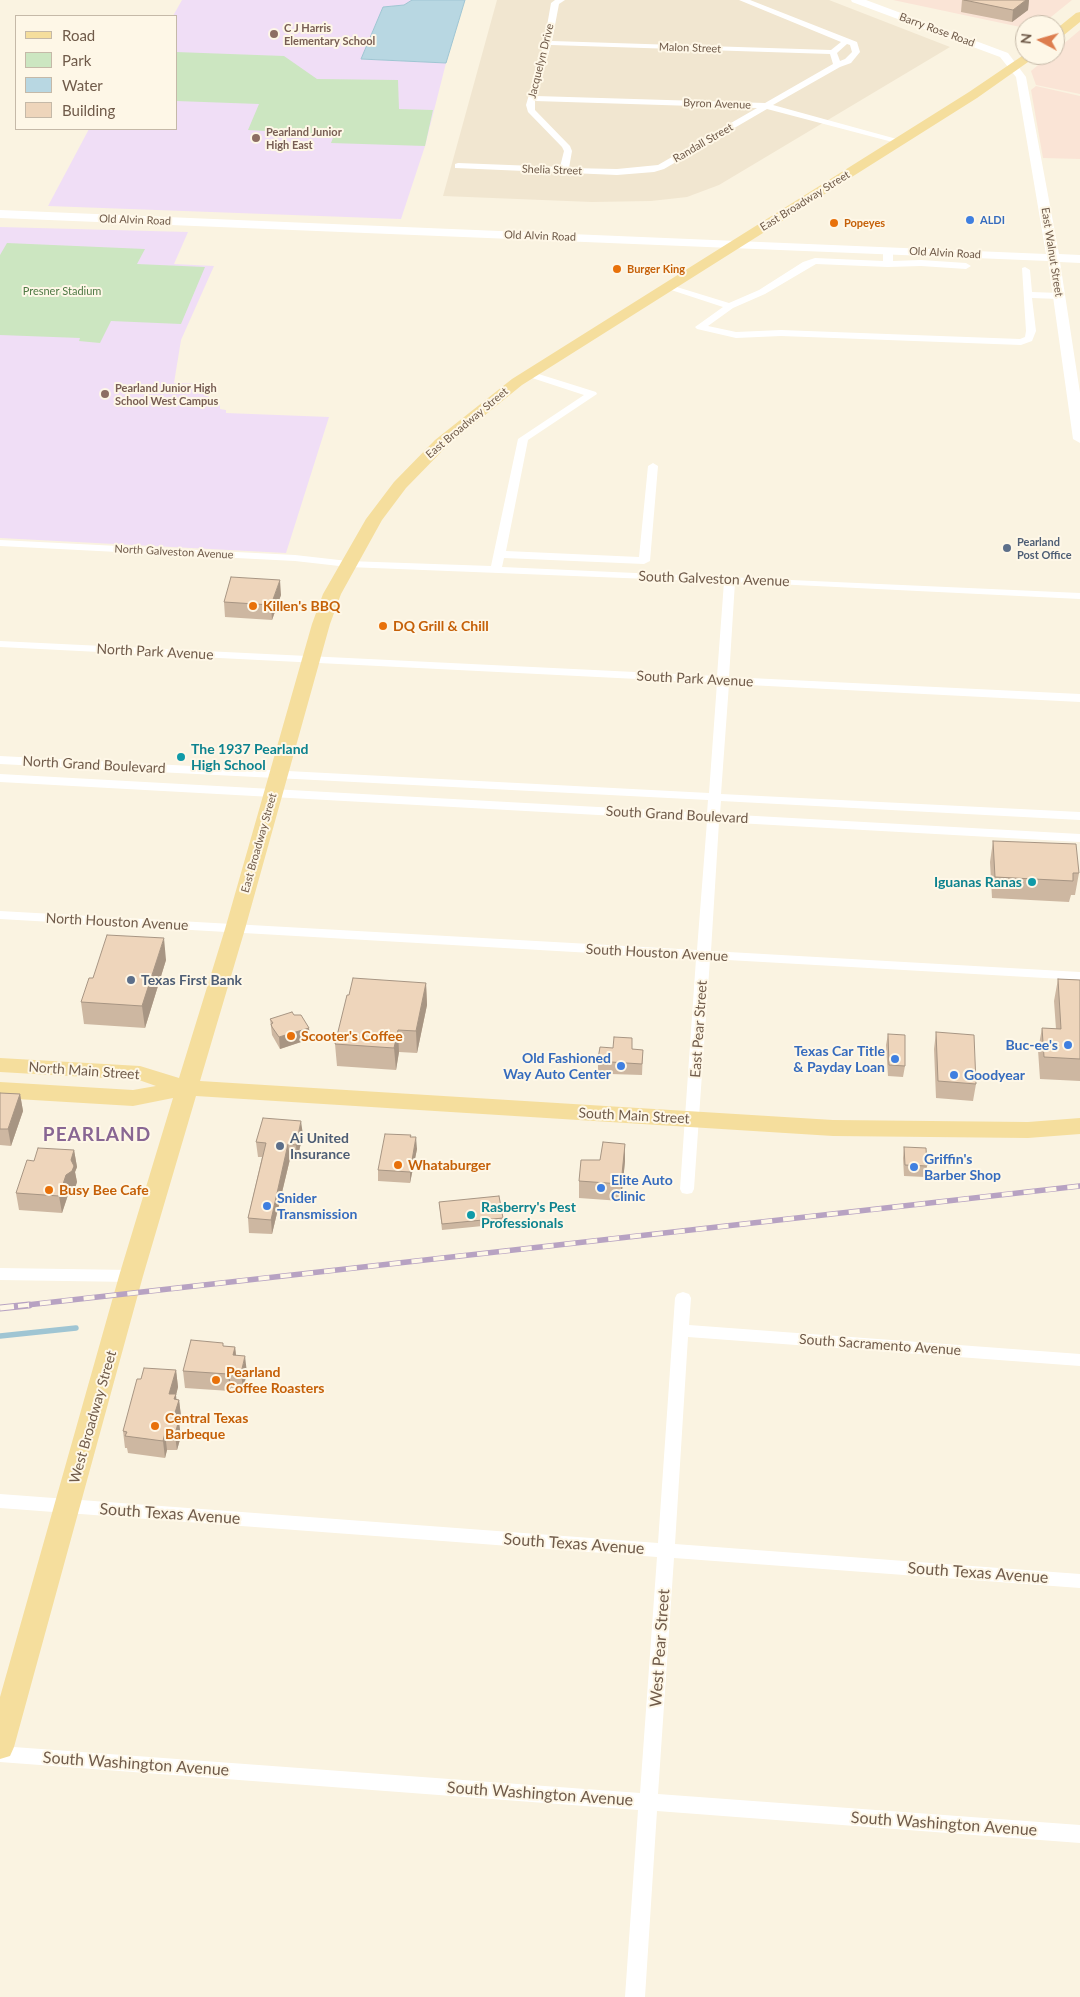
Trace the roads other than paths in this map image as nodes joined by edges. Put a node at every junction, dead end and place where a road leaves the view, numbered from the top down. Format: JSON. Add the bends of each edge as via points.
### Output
{"nodes":[{"id":1,"x":561,"y":0,"type":"edge"},
{"id":2,"x":743,"y":0,"type":"edge"},
{"id":3,"x":856,"y":0,"type":"edge"},
{"id":4,"x":1080,"y":16,"type":"edge"},
{"id":5,"x":1065,"y":28,"type":"edge"},
{"id":6,"x":846,"y":41,"type":"junction"},
{"id":7,"x":548,"y":43,"type":"junction"},
{"id":8,"x":833,"y":52,"type":"junction"},
{"id":9,"x":837,"y":65,"type":"junction"},
{"id":10,"x":1018,"y":65,"type":"edge"},
{"id":11,"x":1015,"y":67,"type":"junction"},
{"id":12,"x":530,"y":98,"type":"junction"},
{"id":13,"x":766,"y":106,"type":"junction"},
{"id":14,"x":900,"y":141,"type":"junction"},
{"id":15,"x":458,"y":166,"type":"dead end"},
{"id":16,"x":564,"y":170,"type":"junction"},
{"id":17,"x":646,"y":171,"type":"joint"},
{"id":18,"x":0,"y":214,"type":"edge"},
{"id":19,"x":735,"y":244,"type":"junction"},
{"id":20,"x":888,"y":250,"type":"junction"},
{"id":21,"x":1053,"y":258,"type":"junction"},
{"id":22,"x":1080,"y":259,"type":"edge"},
{"id":23,"x":888,"y":264,"type":"junction"},
{"id":24,"x":966,"y":266,"type":"dead end"},
{"id":25,"x":1025,"y":270,"type":"dead end"},
{"id":26,"x":667,"y":287,"type":"junction"},
{"id":27,"x":1027,"y":295,"type":"junction"},
{"id":28,"x":1059,"y":296,"type":"junction"},
{"id":29,"x":730,"y":306,"type":"junction"},
{"id":30,"x":529,"y":374,"type":"junction"},
{"id":31,"x":1080,"y":439,"type":"edge"},
{"id":32,"x":653,"y":466,"type":"dead end"},
{"id":33,"x":0,"y":543,"type":"edge"},
{"id":34,"x":500,"y":554,"type":"junction"},
{"id":35,"x":348,"y":564,"type":"junction"},
{"id":36,"x":496,"y":571,"type":"junction"},
{"id":37,"x":730,"y":579,"type":"junction"},
{"id":38,"x":1080,"y":596,"type":"edge"},
{"id":39,"x":0,"y":644,"type":"edge"},
{"id":40,"x":311,"y":660,"type":"junction"},
{"id":41,"x":723,"y":680,"type":"junction"},
{"id":42,"x":1080,"y":698,"type":"edge"},
{"id":43,"x":0,"y":760,"type":"edge"},
{"id":44,"x":279,"y":775,"type":"junction"},
{"id":45,"x":0,"y":778,"type":"edge"},
{"id":46,"x":274,"y":792,"type":"junction"},
{"id":47,"x":715,"y":797,"type":"junction"},
{"id":48,"x":1080,"y":816,"type":"edge"},
{"id":49,"x":714,"y":817,"type":"junction"},
{"id":50,"x":1080,"y":838,"type":"edge"},
{"id":51,"x":0,"y":915,"type":"edge"},
{"id":52,"x":234,"y":929,"type":"junction"},
{"id":53,"x":705,"y":955,"type":"junction"},
{"id":54,"x":1080,"y":976,"type":"edge"},
{"id":55,"x":0,"y":1065,"type":"edge"},
{"id":56,"x":188,"y":1088,"type":"junction"},
{"id":57,"x":0,"y":1090,"type":"edge"},
{"id":58,"x":693,"y":1120,"type":"junction"},
{"id":59,"x":1080,"y":1126,"type":"edge"},
{"id":60,"x":687,"y":1189,"type":"dead end"},
{"id":61,"x":0,"y":1274,"type":"edge"},
{"id":62,"x":132,"y":1276,"type":"junction"},
{"id":63,"x":683,"y":1298,"type":"dead end"},
{"id":64,"x":680,"y":1330,"type":"junction"},
{"id":65,"x":1080,"y":1360,"type":"edge"},
{"id":66,"x":0,"y":1501,"type":"edge"},
{"id":67,"x":68,"y":1506,"type":"junction"},
{"id":68,"x":666,"y":1550,"type":"junction"},
{"id":69,"x":1080,"y":1581,"type":"edge"},
{"id":70,"x":0,"y":1747,"type":"edge"},
{"id":71,"x":0,"y":1754,"type":"edge"},
{"id":72,"x":649,"y":1802,"type":"junction"},
{"id":73,"x":1080,"y":1834,"type":"edge"},
{"id":74,"x":635,"y":1997,"type":"edge"}],
"edges":[{"from":1,"to":7,"type":"street","name":"Jacquelyn Drive","via":[[554,8]]},
{"from":2,"to":6,"type":"street"},
{"from":3,"to":11,"type":"street","name":"Barry Rose Road","via":[[1004,55]]},
{"from":4,"to":5,"type":"main road"},
{"from":6,"to":8,"type":"street"},
{"from":6,"to":9,"type":"street","name":"Randall Street","via":[[854,44],[856,52],[848,61]]},
{"from":7,"to":8,"type":"street","name":"Malon Street"},
{"from":7,"to":12,"type":"street","name":"Jacquelyn Drive"},
{"from":8,"to":9,"type":"street"},
{"from":9,"to":13,"type":"street","name":"Randall Street"},
{"from":10,"to":11,"type":"main road","name":"East Broadway Street"},
{"from":11,"to":14,"type":"main road","name":"East Broadway Street"},
{"from":11,"to":21,"type":"street","name":"East Walnut Street","via":[[1022,83]]},
{"from":12,"to":13,"type":"street","name":"Byron Avenue"},
{"from":12,"to":16,"type":"street","name":"Jacquelyn Drive","via":[[531,110],[566,146]]},
{"from":13,"to":14,"type":"street","name":"Byron Avenue"},
{"from":13,"to":17,"type":"street","name":"Randall Street","via":[[661,167]]},
{"from":14,"to":19,"type":"main road","name":"East Broadway Street"},
{"from":15,"to":16,"type":"street","name":"Shelia Street"},
{"from":16,"to":17,"type":"street","name":"Shelia Street"},
{"from":18,"to":19,"type":"street","name":"Old Alvin Road"},
{"from":19,"to":20,"type":"street","name":"Old Alvin Road"},
{"from":19,"to":26,"type":"main road","name":"East Broadway Street"},
{"from":20,"to":21,"type":"street","name":"Old Alvin Road"},
{"from":20,"to":23,"type":"street"},
{"from":21,"to":22,"type":"street","name":"Old Alvin Road"},
{"from":21,"to":28,"type":"street","name":"East Walnut Street"},
{"from":23,"to":24,"type":"street"},
{"from":23,"to":29,"type":"street","via":[[815,261],[762,292]]},
{"from":25,"to":27,"type":"street"},
{"from":26,"to":29,"type":"street"},
{"from":26,"to":30,"type":"main road","name":"East Broadway Street"},
{"from":27,"to":28,"type":"street"},
{"from":27,"to":29,"type":"street","via":[[1031,331],[1029,339],[1021,342],[781,333],[736,335],[700,327]]},
{"from":28,"to":31,"type":"street","name":"East Walnut Street"},
{"from":30,"to":34,"type":"street","via":[[592,394],[523,439]]},
{"from":30,"to":35,"type":"main road","name":"East Broadway Street","via":[[441,443],[400,485],[374,519]]},
{"from":32,"to":34,"type":"street","via":[[644,561]]},
{"from":33,"to":35,"type":"street","name":"North Galveston Avenue","via":[[295,558]]},
{"from":34,"to":36,"type":"street"},
{"from":35,"to":36,"type":"street","name":"South Galveston Avenue"},
{"from":35,"to":40,"type":"main road","name":"East Broadway Street","via":[[326,610]]},
{"from":36,"to":37,"type":"street","name":"South Galveston Avenue"},
{"from":37,"to":38,"type":"street","name":"South Galveston Avenue"},
{"from":37,"to":41,"type":"street","name":"East Pear Street"},
{"from":39,"to":40,"type":"street","name":"North Park Avenue"},
{"from":40,"to":41,"type":"street","name":"South Park Avenue"},
{"from":40,"to":44,"type":"main road","name":"East Broadway Street"},
{"from":41,"to":42,"type":"street","name":"South Park Avenue"},
{"from":41,"to":47,"type":"street","name":"East Pear Street"},
{"from":43,"to":44,"type":"street","name":"North Grand Boulevard"},
{"from":44,"to":46,"type":"main road","name":"East Broadway Street"},
{"from":44,"to":47,"type":"street","name":"South Grand Boulevard"},
{"from":45,"to":46,"type":"street","name":"North Grand Boulevard"},
{"from":46,"to":49,"type":"street","name":"South Grand Boulevard"},
{"from":46,"to":52,"type":"main road","name":"East Broadway Street"},
{"from":47,"to":48,"type":"street","name":"South Grand Boulevard"},
{"from":47,"to":49,"type":"street","name":"East Pear Street"},
{"from":49,"to":50,"type":"street","name":"South Grand Boulevard"},
{"from":49,"to":53,"type":"street","name":"East Pear Street"},
{"from":51,"to":52,"type":"street","name":"North Houston Avenue"},
{"from":52,"to":53,"type":"street","name":"South Houston Avenue"},
{"from":52,"to":56,"type":"main road","name":"East Broadway Street"},
{"from":53,"to":54,"type":"street","name":"South Houston Avenue"},
{"from":53,"to":58,"type":"street","name":"East Pear Street"},
{"from":55,"to":56,"type":"main road","name":"North Main Street","via":[[140,1074]]},
{"from":56,"to":57,"type":"main road","name":"North Main Street","via":[[133,1098]]},
{"from":56,"to":58,"type":"main road","name":"South Main Street"},
{"from":56,"to":62,"type":"main road","name":"West Broadway Street"},
{"from":58,"to":59,"type":"main road","name":"South Main Street","via":[[886,1130],[1028,1130]]},
{"from":58,"to":60,"type":"street"},
{"from":61,"to":62,"type":"street"},
{"from":62,"to":67,"type":"main road","name":"West Broadway Street"},
{"from":63,"to":64,"type":"street","name":"West Pear Street"},
{"from":64,"to":65,"type":"street","name":"South Sacramento Avenue"},
{"from":64,"to":68,"type":"street","name":"West Pear Street"},
{"from":66,"to":67,"type":"street","name":"South Texas Avenue"},
{"from":67,"to":68,"type":"street","name":"South Texas Avenue"},
{"from":67,"to":70,"type":"main road","name":"West Broadway Street"},
{"from":68,"to":69,"type":"street","name":"South Texas Avenue"},
{"from":68,"to":72,"type":"street","name":"West Pear Street"},
{"from":71,"to":72,"type":"street","name":"South Washington Avenue"},
{"from":72,"to":73,"type":"street","name":"South Washington Avenue"},
{"from":72,"to":74,"type":"street","name":"West Pear Street"}]}
